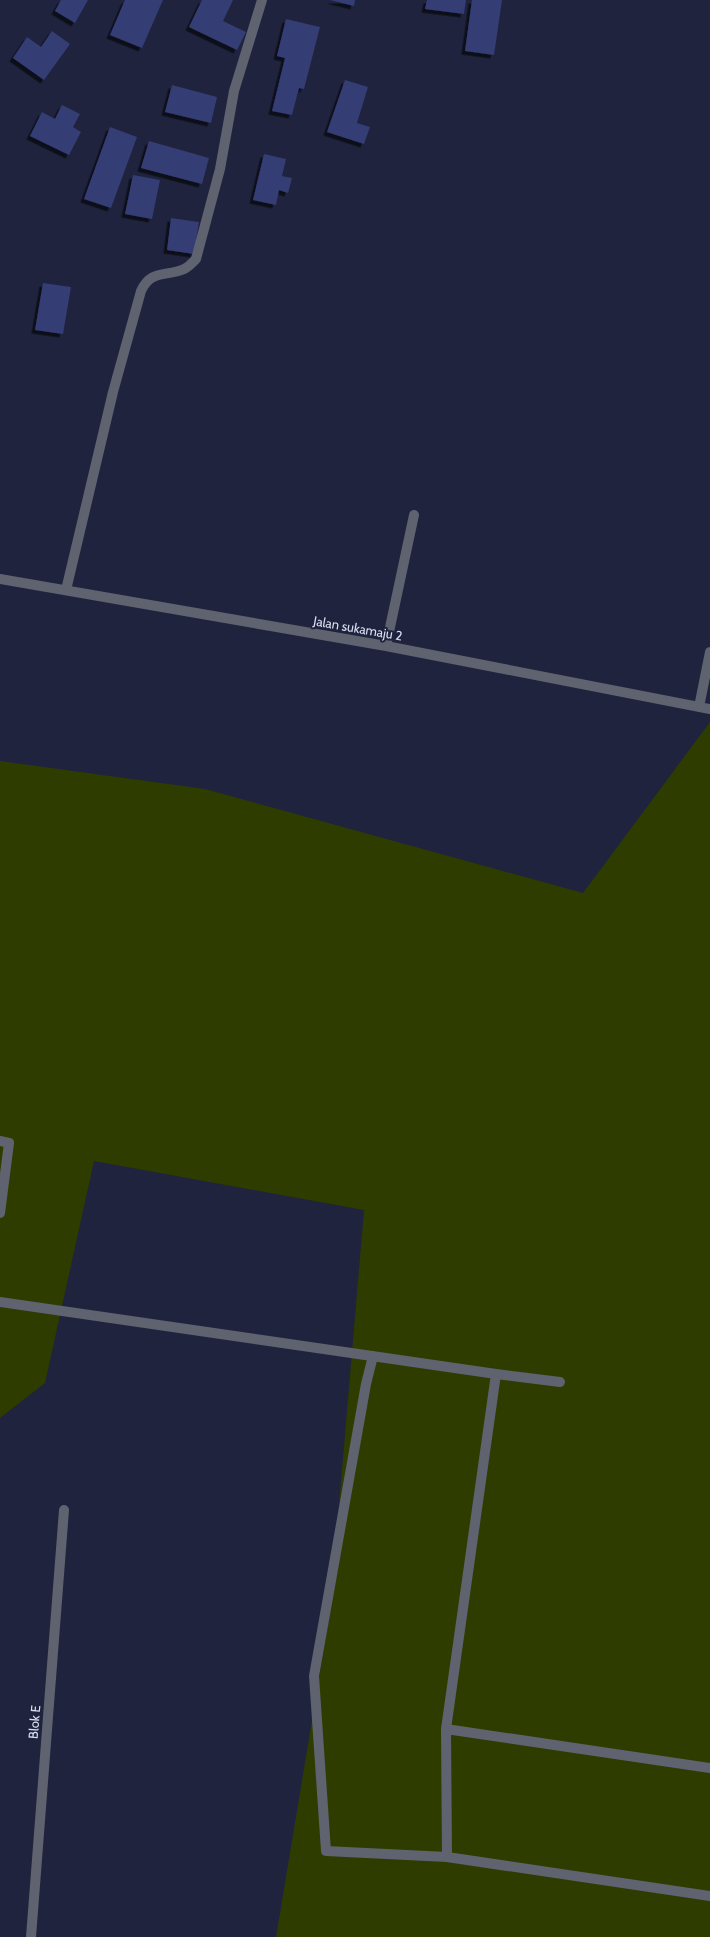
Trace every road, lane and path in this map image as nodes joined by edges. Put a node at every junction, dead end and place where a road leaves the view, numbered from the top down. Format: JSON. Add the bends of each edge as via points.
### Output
{"nodes":[{"id":1,"x":262,"y":0,"type":"edge"},
{"id":2,"x":414,"y":515,"type":"dead end"},
{"id":3,"x":0,"y":579,"type":"edge"},
{"id":4,"x":66,"y":590,"type":"junction"},
{"id":5,"x":386,"y":646,"type":"junction"},
{"id":6,"x":710,"y":652,"type":"edge"},
{"id":7,"x":699,"y":707,"type":"junction"},
{"id":8,"x":710,"y":709,"type":"edge"},
{"id":9,"x":0,"y":1141,"type":"edge"},
{"id":10,"x":0,"y":1214,"type":"edge"},
{"id":11,"x":0,"y":1302,"type":"edge"},
{"id":12,"x":373,"y":1356,"type":"junction"},
{"id":13,"x":496,"y":1374,"type":"junction"},
{"id":14,"x":560,"y":1382,"type":"dead end"},
{"id":15,"x":64,"y":1510,"type":"dead end"},
{"id":16,"x":446,"y":1729,"type":"junction"},
{"id":17,"x":710,"y":1768,"type":"edge"},
{"id":18,"x":447,"y":1857,"type":"junction"},
{"id":19,"x":710,"y":1896,"type":"edge"},
{"id":20,"x":31,"y":1937,"type":"edge"}],
"edges":[{"from":1,"to":4,"type":"street","via":[[234,91],[220,169],[196,259],[185,269],[148,279],[141,291],[113,392]]},
{"from":2,"to":5,"type":"street"},
{"from":3,"to":4,"type":"street","name":"Jalan sukamaju 2"},
{"from":4,"to":5,"type":"street","name":"Jalan sukamaju 2"},
{"from":5,"to":7,"type":"street","name":"Jalan sukamaju 2"},
{"from":6,"to":7,"type":"street"},
{"from":7,"to":8,"type":"street","name":"Jalan sukamaju 2"},
{"from":9,"to":10,"type":"street","via":[[9,1143]]},
{"from":11,"to":12,"type":"street"},
{"from":12,"to":13,"type":"street"},
{"from":12,"to":18,"type":"street","via":[[314,1676],[326,1851]]},
{"from":13,"to":14,"type":"street"},
{"from":13,"to":16,"type":"street"},
{"from":15,"to":20,"type":"street","name":"Blok E"},
{"from":16,"to":17,"type":"street"},
{"from":16,"to":18,"type":"street"},
{"from":18,"to":19,"type":"street"}]}
